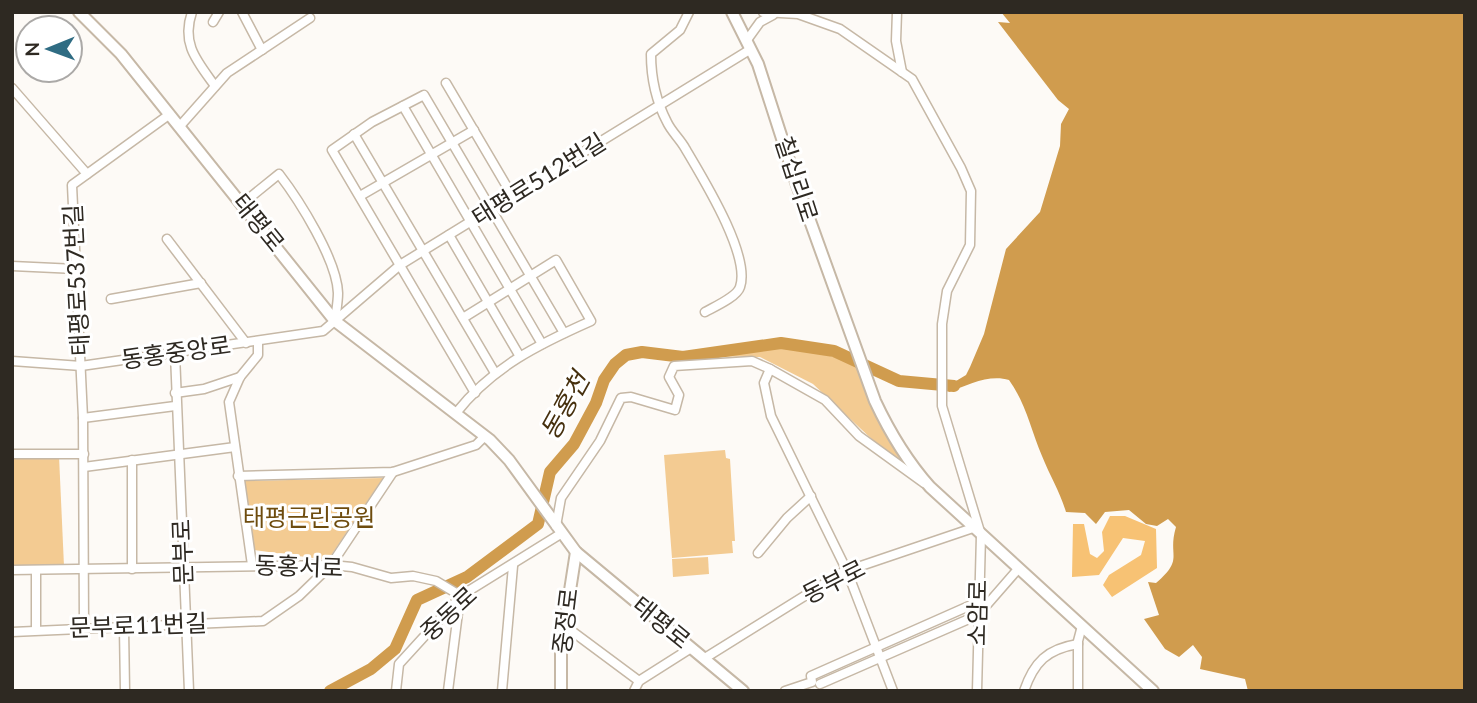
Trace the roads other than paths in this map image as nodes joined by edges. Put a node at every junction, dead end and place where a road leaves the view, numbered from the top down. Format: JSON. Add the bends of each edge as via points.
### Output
{"nodes":[{"id":1,"x":79,"y":12,"type":"edge"},
{"id":2,"x":192,"y":12,"type":"edge"},
{"id":3,"x":219,"y":12,"type":"edge"},
{"id":4,"x":242,"y":12,"type":"edge"},
{"id":5,"x":299,"y":12,"type":"edge"},
{"id":6,"x":689,"y":12,"type":"edge"},
{"id":7,"x":732,"y":12,"type":"edge"},
{"id":8,"x":763,"y":12,"type":"edge"},
{"id":9,"x":897,"y":12,"type":"edge"},
{"id":10,"x":773,"y":15,"type":"junction"},
{"id":11,"x":213,"y":22,"type":"dead end"},
{"id":12,"x":749,"y":45,"type":"junction"},
{"id":13,"x":262,"y":50,"type":"junction"},
{"id":14,"x":901,"y":72,"type":"junction"},
{"id":15,"x":446,"y":83,"type":"dead end"},
{"id":16,"x":215,"y":86,"type":"junction"},
{"id":17,"x":12,"y":88,"type":"edge"},
{"id":18,"x":661,"y":105,"type":"junction"},
{"id":19,"x":403,"y":106,"type":"junction"},
{"id":20,"x":170,"y":114,"type":"junction"},
{"id":21,"x":180,"y":126,"type":"junction"},
{"id":22,"x":474,"y":130,"type":"junction"},
{"id":23,"x":354,"y":134,"type":"junction"},
{"id":24,"x":452,"y":144,"type":"junction"},
{"id":25,"x":433,"y":155,"type":"junction"},
{"id":26,"x":87,"y":174,"type":"junction"},
{"id":27,"x":383,"y":183,"type":"junction"},
{"id":28,"x":360,"y":196,"type":"junction"},
{"id":29,"x":513,"y":197,"type":"junction"},
{"id":30,"x":242,"y":204,"type":"junction"},
{"id":31,"x":491,"y":210,"type":"junction"},
{"id":32,"x":472,"y":222,"type":"junction"},
{"id":33,"x":449,"y":235,"type":"junction"},
{"id":34,"x":167,"y":239,"type":"dead end"},
{"id":35,"x":423,"y":250,"type":"junction"},
{"id":36,"x":400,"y":265,"type":"junction"},
{"id":37,"x":12,"y":266,"type":"edge"},
{"id":38,"x":76,"y":269,"type":"junction"},
{"id":39,"x":530,"y":277,"type":"junction"},
{"id":40,"x":201,"y":283,"type":"junction"},
{"id":41,"x":510,"y":289,"type":"junction"},
{"id":42,"x":111,"y":299,"type":"dead end"},
{"id":43,"x":488,"y":302,"type":"junction"},
{"id":44,"x":705,"y":312,"type":"dead end"},
{"id":45,"x":463,"y":318,"type":"junction"},
{"id":46,"x":335,"y":321,"type":"junction"},
{"id":47,"x":564,"y":333,"type":"junction"},
{"id":48,"x":258,"y":341,"type":"junction"},
{"id":49,"x":246,"y":343,"type":"junction"},
{"id":50,"x":542,"y":344,"type":"junction"},
{"id":51,"x":175,"y":354,"type":"junction"},
{"id":52,"x":519,"y":355,"type":"junction"},
{"id":53,"x":12,"y":361,"type":"edge"},
{"id":54,"x":81,"y":366,"type":"junction"},
{"id":55,"x":770,"y":369,"type":"junction"},
{"id":56,"x":495,"y":373,"type":"junction"},
{"id":57,"x":240,"y":377,"type":"junction"},
{"id":58,"x":175,"y":393,"type":"junction"},
{"id":59,"x":475,"y":393,"type":"junction"},
{"id":60,"x":176,"y":406,"type":"junction"},
{"id":61,"x":456,"y":413,"type":"junction"},
{"id":62,"x":83,"y":418,"type":"junction"},
{"id":63,"x":485,"y":436,"type":"junction"},
{"id":64,"x":235,"y":447,"type":"junction"},
{"id":65,"x":12,"y":454,"type":"edge"},
{"id":66,"x":84,"y":454,"type":"junction"},
{"id":67,"x":178,"y":454,"type":"junction"},
{"id":68,"x":132,"y":460,"type":"junction"},
{"id":69,"x":84,"y":467,"type":"junction"},
{"id":70,"x":393,"y":472,"type":"junction"},
{"id":71,"x":238,"y":476,"type":"junction"},
{"id":72,"x":930,"y":486,"type":"junction"},
{"id":73,"x":811,"y":496,"type":"junction"},
{"id":74,"x":557,"y":527,"type":"junction"},
{"id":75,"x":977,"y":532,"type":"junction"},
{"id":76,"x":576,"y":552,"type":"junction"},
{"id":77,"x":758,"y":553,"type":"dead end"},
{"id":78,"x":252,"y":565,"type":"junction"},
{"id":79,"x":331,"y":565,"type":"junction"},
{"id":80,"x":513,"y":566,"type":"junction"},
{"id":81,"x":184,"y":567,"type":"junction"},
{"id":82,"x":132,"y":569,"type":"junction"},
{"id":83,"x":1018,"y":569,"type":"junction"},
{"id":84,"x":12,"y":570,"type":"edge"},
{"id":85,"x":847,"y":570,"type":"junction"},
{"id":86,"x":36,"y":571,"type":"junction"},
{"id":87,"x":83,"y":572,"type":"junction"},
{"id":88,"x":460,"y":596,"type":"junction"},
{"id":89,"x":978,"y":602,"type":"junction"},
{"id":90,"x":978,"y":615,"type":"junction"},
{"id":91,"x":185,"y":624,"type":"junction"},
{"id":92,"x":565,"y":626,"type":"junction"},
{"id":93,"x":1082,"y":626,"type":"junction"},
{"id":94,"x":84,"y":627,"type":"junction"},
{"id":95,"x":124,"y":628,"type":"junction"},
{"id":96,"x":36,"y":631,"type":"junction"},
{"id":97,"x":12,"y":632,"type":"edge"},
{"id":98,"x":1078,"y":644,"type":"junction"},
{"id":99,"x":691,"y":648,"type":"junction"},
{"id":100,"x":878,"y":653,"type":"junction"},
{"id":101,"x":705,"y":658,"type":"junction"},
{"id":102,"x":639,"y":681,"type":"junction"},
{"id":103,"x":818,"y":686,"type":"edge"},
{"id":104,"x":1146,"y":688,"type":"edge"},
{"id":105,"x":125,"y":691,"type":"edge"},
{"id":106,"x":188,"y":691,"type":"edge"},
{"id":107,"x":396,"y":691,"type":"edge"},
{"id":108,"x":448,"y":691,"type":"edge"},
{"id":109,"x":502,"y":691,"type":"edge"},
{"id":110,"x":561,"y":691,"type":"edge"},
{"id":111,"x":634,"y":691,"type":"edge"},
{"id":112,"x":743,"y":691,"type":"edge"},
{"id":113,"x":785,"y":691,"type":"edge"},
{"id":114,"x":893,"y":691,"type":"edge"},
{"id":115,"x":977,"y":691,"type":"edge"},
{"id":116,"x":1024,"y":691,"type":"edge"},
{"id":117,"x":1078,"y":691,"type":"edge"}],
"edges":[{"from":1,"to":20,"type":"main road","name":"태평로"},
{"from":2,"to":16,"type":"street","via":[[189,50]]},
{"from":3,"to":11,"type":"street"},
{"from":4,"to":13,"type":"street"},
{"from":5,"to":13,"type":"street","via":[[308,19]]},
{"from":6,"to":18,"type":"street","via":[[680,30],[651,54],[651,77]]},
{"from":7,"to":12,"type":"main road","name":"칠십리로"},
{"from":8,"to":10,"type":"street"},
{"from":9,"to":14,"type":"street"},
{"from":10,"to":12,"type":"street","name":"태평로512번길","via":[[760,22]]},
{"from":10,"to":14,"type":"street","via":[[798,14],[840,29]]},
{"from":12,"to":18,"type":"street","name":"태평로512번길"},
{"from":12,"to":72,"type":"main road","name":"칠십리로","via":[[867,379],[891,435]]},
{"from":13,"to":16,"type":"street"},
{"from":14,"to":75,"type":"street","via":[[912,79],[971,191],[970,245],[947,291],[942,324],[942,406]]},
{"from":15,"to":22,"type":"street"},
{"from":16,"to":21,"type":"street"},
{"from":17,"to":26,"type":"street"},
{"from":18,"to":29,"type":"street","name":"태평로512번길"},
{"from":18,"to":44,"type":"street","via":[[740,261],[737,292]]},
{"from":19,"to":23,"type":"street"},
{"from":19,"to":24,"type":"street","via":[[424,95]]},
{"from":19,"to":25,"type":"street"},
{"from":20,"to":21,"type":"main road","name":"태평로"},
{"from":20,"to":26,"type":"street","name":"태평로537번길"},
{"from":21,"to":30,"type":"main road","name":"태평로"},
{"from":22,"to":24,"type":"street"},
{"from":22,"to":29,"type":"street"},
{"from":23,"to":27,"type":"street"},
{"from":23,"to":28,"type":"street","via":[[332,150]]},
{"from":24,"to":25,"type":"street"},
{"from":24,"to":31,"type":"street"},
{"from":25,"to":27,"type":"street"},
{"from":25,"to":32,"type":"street"},
{"from":26,"to":38,"type":"street","name":"태평로537번길","via":[[72,186]]},
{"from":27,"to":28,"type":"street"},
{"from":27,"to":35,"type":"street"},
{"from":28,"to":36,"type":"street"},
{"from":29,"to":31,"type":"street","name":"태평로512번길"},
{"from":30,"to":46,"type":"main road","name":"태평로"},
{"from":30,"to":46,"type":"street","via":[[279,174],[295,194],[334,275],[338,292]]},
{"from":31,"to":32,"type":"street","name":"태평로512번길"},
{"from":31,"to":39,"type":"street"},
{"from":32,"to":33,"type":"street","name":"태평로512번길"},
{"from":32,"to":41,"type":"street"},
{"from":33,"to":35,"type":"street","name":"태평로512번길"},
{"from":33,"to":43,"type":"street"},
{"from":34,"to":40,"type":"street"},
{"from":35,"to":36,"type":"street","name":"태평로512번길"},
{"from":35,"to":45,"type":"street"},
{"from":36,"to":46,"type":"street","name":"태평로512번길"},
{"from":36,"to":59,"type":"street"},
{"from":37,"to":38,"type":"street"},
{"from":38,"to":54,"type":"street","name":"태평로537번길"},
{"from":39,"to":41,"type":"street"},
{"from":39,"to":47,"type":"street"},
{"from":39,"to":47,"type":"street","via":[[556,260],[591,321]]},
{"from":40,"to":42,"type":"street"},
{"from":40,"to":49,"type":"street"},
{"from":41,"to":43,"type":"street"},
{"from":41,"to":50,"type":"street"},
{"from":43,"to":45,"type":"street"},
{"from":43,"to":52,"type":"street"},
{"from":45,"to":56,"type":"street"},
{"from":46,"to":48,"type":"street","name":"동홍중앙로","via":[[323,331]]},
{"from":46,"to":61,"type":"main road","name":"태평로"},
{"from":47,"to":50,"type":"street"},
{"from":48,"to":49,"type":"street","name":"동홍중앙로"},
{"from":48,"to":57,"type":"street","via":[[258,355]]},
{"from":49,"to":51,"type":"street","name":"동홍중앙로"},
{"from":50,"to":52,"type":"street"},
{"from":51,"to":54,"type":"street","name":"동홍중앙로"},
{"from":51,"to":58,"type":"street","name":"문부로"},
{"from":52,"to":56,"type":"street"},
{"from":53,"to":54,"type":"street","name":"동홍중앙로"},
{"from":54,"to":62,"type":"street","name":"태평로537번길"},
{"from":55,"to":72,"type":"street","via":[[825,400],[859,436]]},
{"from":55,"to":73,"type":"street","via":[[764,383],[771,416]]},
{"from":55,"to":74,"type":"street","via":[[752,361],[674,366],[669,377],[679,395],[675,410],[621,398],[600,441],[561,498]]},
{"from":56,"to":59,"type":"street"},
{"from":57,"to":58,"type":"street"},
{"from":57,"to":64,"type":"street","via":[[229,402]]},
{"from":58,"to":60,"type":"street","name":"문부로"},
{"from":59,"to":61,"type":"street"},
{"from":60,"to":62,"type":"street"},
{"from":60,"to":67,"type":"street","name":"문부로"},
{"from":61,"to":63,"type":"main road","name":"태평로"},
{"from":62,"to":66,"type":"street","name":"태평로537번길"},
{"from":63,"to":70,"type":"street","via":[[476,445]]},
{"from":63,"to":74,"type":"main road","name":"태평로","via":[[509,460]]},
{"from":64,"to":67,"type":"street"},
{"from":64,"to":71,"type":"street"},
{"from":65,"to":66,"type":"street"},
{"from":66,"to":69,"type":"street","name":"태평로537번길"},
{"from":67,"to":68,"type":"street"},
{"from":67,"to":81,"type":"street","name":"문부로"},
{"from":68,"to":69,"type":"street"},
{"from":68,"to":82,"type":"street"},
{"from":69,"to":87,"type":"street","name":"태평로537번길"},
{"from":70,"to":71,"type":"street"},
{"from":70,"to":79,"type":"street"},
{"from":71,"to":78,"type":"street"},
{"from":72,"to":75,"type":"main road"},
{"from":73,"to":77,"type":"street"},
{"from":73,"to":85,"type":"street"},
{"from":74,"to":76,"type":"main road","name":"태평로"},
{"from":74,"to":80,"type":"street","name":"중동로"},
{"from":75,"to":83,"type":"main road"},
{"from":75,"to":85,"type":"street","name":"동부로"},
{"from":75,"to":89,"type":"street","name":"소암로"},
{"from":76,"to":92,"type":"main road","name":"중정로"},
{"from":76,"to":99,"type":"main road","name":"태평로"},
{"from":78,"to":79,"type":"street","name":"동홍서로"},
{"from":78,"to":81,"type":"street","name":"동홍서로"},
{"from":79,"to":88,"type":"street","name":"동홍서로","via":[[390,578],[436,581]]},
{"from":79,"to":91,"type":"street","name":"문부로11번길","via":[[299,596],[263,621]]},
{"from":80,"to":88,"type":"street","name":"중동로"},
{"from":80,"to":109,"type":"street"},
{"from":81,"to":82,"type":"street","name":"동홍서로"},
{"from":81,"to":91,"type":"street","name":"문부로"},
{"from":82,"to":87,"type":"street","name":"동홍서로"},
{"from":83,"to":90,"type":"street"},
{"from":83,"to":93,"type":"main road"},
{"from":84,"to":86,"type":"street","name":"동홍서로"},
{"from":85,"to":100,"type":"street"},
{"from":85,"to":101,"type":"street","name":"동부로"},
{"from":86,"to":87,"type":"street","name":"동홍서로"},
{"from":86,"to":96,"type":"street"},
{"from":87,"to":94,"type":"street","name":"태평로537번길"},
{"from":88,"to":107,"type":"street","name":"중동로","via":[[399,664]]},
{"from":88,"to":108,"type":"street"},
{"from":89,"to":90,"type":"street","name":"소암로"},
{"from":89,"to":100,"type":"street"},
{"from":90,"to":100,"type":"street"},
{"from":90,"to":115,"type":"street","name":"소암로"},
{"from":91,"to":95,"type":"street","name":"문부로11번길"},
{"from":91,"to":106,"type":"street","name":"문부로"},
{"from":92,"to":102,"type":"street"},
{"from":92,"to":110,"type":"main road","name":"중정로"},
{"from":93,"to":98,"type":"street"},
{"from":93,"to":104,"type":"main road"},
{"from":94,"to":95,"type":"street","name":"문부로11번길"},
{"from":94,"to":96,"type":"street","name":"문부로11번길"},
{"from":95,"to":105,"type":"street"},
{"from":96,"to":97,"type":"street","name":"문부로11번길"},
{"from":98,"to":116,"type":"street","via":[[1054,652],[1033,667]]},
{"from":98,"to":117,"type":"street"},
{"from":99,"to":101,"type":"main road","name":"태평로"},
{"from":99,"to":102,"type":"street"},
{"from":100,"to":103,"type":"street"},
{"from":100,"to":114,"type":"street"},
{"from":101,"to":112,"type":"main road","name":"태평로"},
{"from":102,"to":111,"type":"street"},
{"from":103,"to":113,"type":"street"}]}
